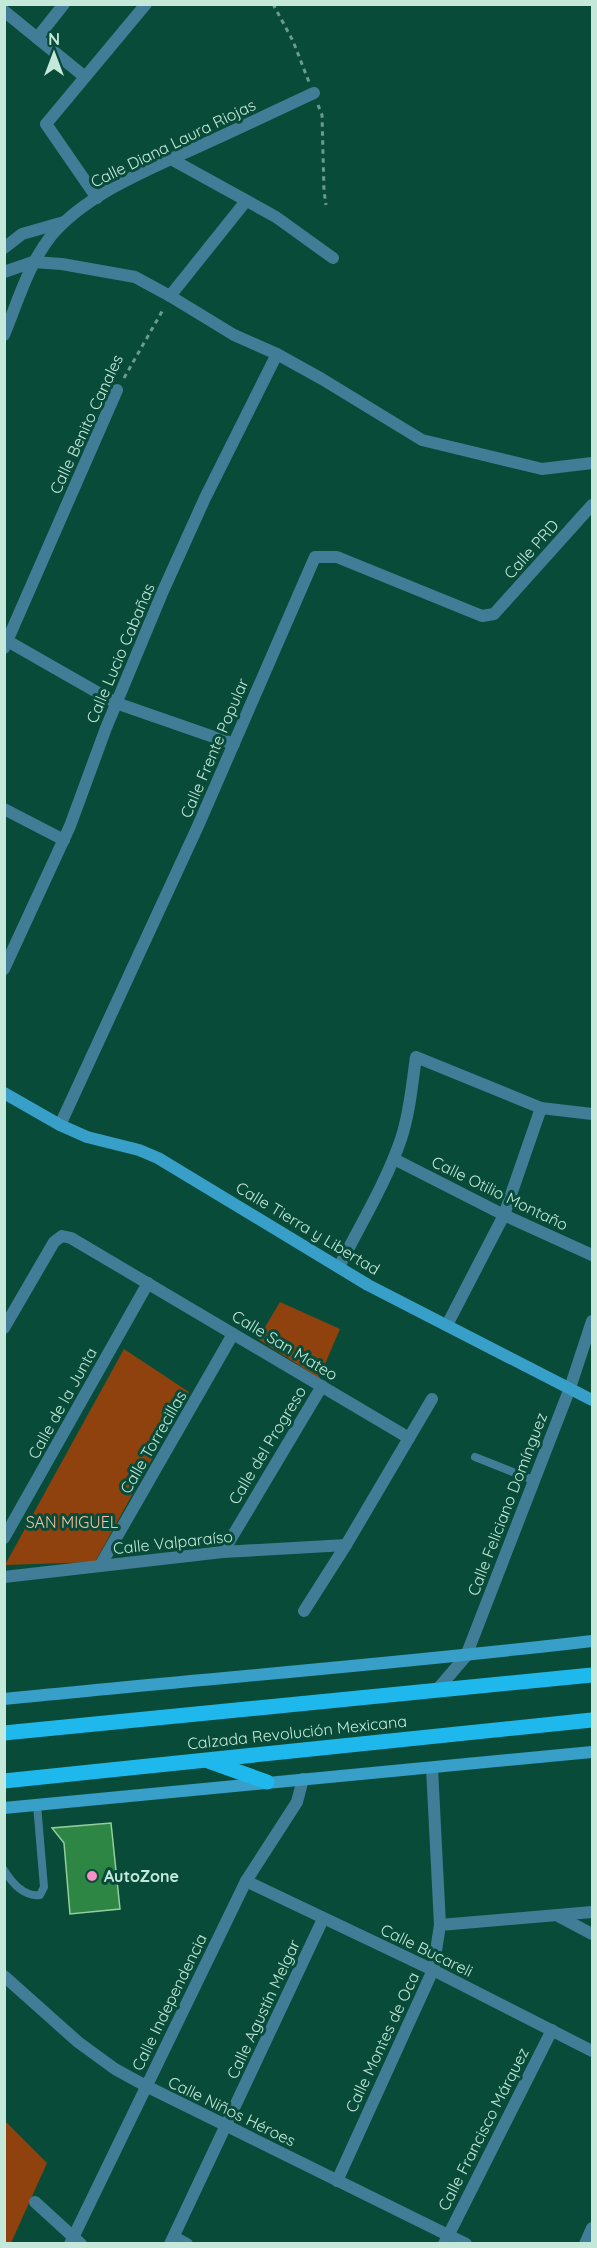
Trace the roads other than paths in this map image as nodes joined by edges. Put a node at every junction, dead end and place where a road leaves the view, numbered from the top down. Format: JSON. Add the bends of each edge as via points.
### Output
{"nodes":[{"id":1,"x":64,"y":4,"type":"edge"},
{"id":2,"x":146,"y":4,"type":"edge"},
{"id":3,"x":4,"y":11,"type":"edge"},
{"id":4,"x":38,"y":38,"type":"junction"},
{"id":5,"x":85,"y":77,"type":"junction"},
{"id":6,"x":314,"y":93,"type":"road end"},
{"id":7,"x":171,"y":159,"type":"junction"},
{"id":8,"x":97,"y":198,"type":"junction"},
{"id":9,"x":246,"y":201,"type":"junction"},
{"id":10,"x":65,"y":222,"type":"junction"},
{"id":11,"x":4,"y":248,"type":"edge"},
{"id":12,"x":333,"y":258,"type":"dead end"},
{"id":13,"x":33,"y":262,"type":"junction"},
{"id":14,"x":4,"y":272,"type":"edge"},
{"id":15,"x":170,"y":296,"type":"junction"},
{"id":16,"x":4,"y":335,"type":"edge"},
{"id":17,"x":277,"y":354,"type":"junction"},
{"id":18,"x":117,"y":390,"type":"road end"},
{"id":19,"x":592,"y":463,"type":"edge"},
{"id":20,"x":592,"y":505,"type":"edge"},
{"id":21,"x":494,"y":614,"type":"joint"},
{"id":22,"x":5,"y":643,"type":"edge"},
{"id":23,"x":116,"y":703,"type":"junction"},
{"id":24,"x":234,"y":744,"type":"junction"},
{"id":25,"x":4,"y":809,"type":"edge"},
{"id":26,"x":64,"y":840,"type":"junction"},
{"id":27,"x":4,"y":969,"type":"edge"},
{"id":28,"x":4,"y":1093,"type":"edge"},
{"id":29,"x":541,"y":1108,"type":"junction"},
{"id":30,"x":592,"y":1114,"type":"edge"},
{"id":31,"x":60,"y":1125,"type":"junction"},
{"id":32,"x":394,"y":1159,"type":"junction"},
{"id":33,"x":504,"y":1215,"type":"junction"},
{"id":34,"x":592,"y":1255,"type":"edge"},
{"id":35,"x":339,"y":1267,"type":"junction"},
{"id":36,"x":148,"y":1283,"type":"junction"},
{"id":37,"x":592,"y":1321,"type":"edge"},
{"id":38,"x":447,"y":1325,"type":"junction"},
{"id":39,"x":4,"y":1328,"type":"edge"},
{"id":40,"x":233,"y":1334,"type":"junction"},
{"id":41,"x":322,"y":1386,"type":"junction"},
{"id":42,"x":570,"y":1388,"type":"junction"},
{"id":43,"x":432,"y":1399,"type":"dead end"},
{"id":44,"x":592,"y":1400,"type":"edge"},
{"id":45,"x":409,"y":1438,"type":"junction"},
{"id":46,"x":475,"y":1457,"type":"dead end"},
{"id":47,"x":533,"y":1480,"type":"junction"},
{"id":48,"x":4,"y":1538,"type":"edge"},
{"id":49,"x":346,"y":1545,"type":"junction"},
{"id":50,"x":223,"y":1552,"type":"junction"},
{"id":51,"x":100,"y":1566,"type":"junction"},
{"id":52,"x":4,"y":1576,"type":"edge"},
{"id":53,"x":304,"y":1611,"type":"dead end"},
{"id":54,"x":592,"y":1641,"type":"edge"},
{"id":55,"x":466,"y":1656,"type":"junction"},
{"id":56,"x":592,"y":1675,"type":"edge"},
{"id":57,"x":436,"y":1691,"type":"junction"},
{"id":58,"x":4,"y":1699,"type":"edge"},
{"id":59,"x":592,"y":1719,"type":"edge"},
{"id":60,"x":4,"y":1734,"type":"edge"},
{"id":61,"x":592,"y":1752,"type":"edge"},
{"id":62,"x":205,"y":1760,"type":"junction"},
{"id":63,"x":432,"y":1768,"type":"junction"},
{"id":64,"x":303,"y":1779,"type":"junction"},
{"id":65,"x":4,"y":1781,"type":"edge"},
{"id":66,"x":267,"y":1782,"type":"junction"},
{"id":67,"x":37,"y":1805,"type":"junction"},
{"id":68,"x":4,"y":1808,"type":"edge"},
{"id":69,"x":4,"y":1870,"type":"edge"},
{"id":70,"x":246,"y":1881,"type":"junction"},
{"id":71,"x":592,"y":1912,"type":"edge"},
{"id":72,"x":557,"y":1916,"type":"junction"},
{"id":73,"x":323,"y":1919,"type":"junction"},
{"id":74,"x":440,"y":1925,"type":"junction"},
{"id":75,"x":592,"y":1934,"type":"edge"},
{"id":76,"x":433,"y":1970,"type":"junction"},
{"id":77,"x":4,"y":1976,"type":"edge"},
{"id":78,"x":552,"y":2030,"type":"junction"},
{"id":79,"x":592,"y":2051,"type":"edge"},
{"id":80,"x":146,"y":2086,"type":"junction"},
{"id":81,"x":226,"y":2126,"type":"junction"},
{"id":82,"x":337,"y":2181,"type":"junction"},
{"id":83,"x":35,"y":2202,"type":"dead end"},
{"id":84,"x":592,"y":2228,"type":"edge"},
{"id":85,"x":446,"y":2239,"type":"edge"},
{"id":86,"x":172,"y":2240,"type":"edge"},
{"id":87,"x":75,"y":2241,"type":"edge"},
{"id":88,"x":187,"y":2244,"type":"edge"},
{"id":89,"x":466,"y":2244,"type":"edge"},
{"id":90,"x":585,"y":2244,"type":"edge"}],
"edges":[{"from":1,"to":4,"type":"street"},
{"from":2,"to":5,"type":"street"},
{"from":3,"to":4,"type":"street"},
{"from":4,"to":5,"type":"street"},
{"from":5,"to":8,"type":"street","via":[[46,124]]},
{"from":6,"to":7,"type":"street","name":"Calle Diana Laura Riojas"},
{"from":7,"to":8,"type":"street","name":"Calle Diana Laura Riojas"},
{"from":7,"to":9,"type":"street"},
{"from":8,"to":10,"type":"street","name":"Calle Diana Laura Riojas"},
{"from":9,"to":12,"type":"street","via":[[276,217]]},
{"from":9,"to":15,"type":"street"},
{"from":10,"to":11,"type":"street","via":[[22,234]]},
{"from":10,"to":13,"type":"street","name":"Calle Diana Laura Riojas"},
{"from":13,"to":14,"type":"street"},
{"from":13,"to":15,"type":"street","via":[[135,277]]},
{"from":13,"to":16,"type":"street","name":"Calle Diana Laura Riojas"},
{"from":15,"to":17,"type":"street","via":[[234,335]]},
{"from":17,"to":19,"type":"street","via":[[422,440],[542,469]]},
{"from":17,"to":23,"type":"street","name":"Calle Lucio Cabañas","via":[[205,498]]},
{"from":18,"to":22,"type":"street","name":"Calle Benito Canales"},
{"from":20,"to":21,"type":"street","name":"Calle PRD"},
{"from":21,"to":24,"type":"street","name":"Calle Frente Popular","via":[[482,616],[337,557],[315,557]]},
{"from":22,"to":23,"type":"street"},
{"from":23,"to":24,"type":"street"},
{"from":23,"to":26,"type":"street","name":"Calle Lucio Cabañas"},
{"from":24,"to":31,"type":"street","name":"Calle Frente Popular"},
{"from":25,"to":26,"type":"street"},
{"from":26,"to":27,"type":"street","name":"Calle Lucio Cabañas"},
{"from":28,"to":31,"type":"street","name":"Calle Tierra y Libertad"},
{"from":29,"to":30,"type":"street"},
{"from":29,"to":32,"type":"street","via":[[416,1057],[408,1116]]},
{"from":29,"to":33,"type":"street"},
{"from":31,"to":35,"type":"street","name":"Calle Tierra y Libertad","via":[[158,1158]]},
{"from":32,"to":33,"type":"street","name":"Calle Otilio Montaño"},
{"from":32,"to":35,"type":"street"},
{"from":33,"to":34,"type":"street","name":"Calle Otilio Montaño"},
{"from":33,"to":38,"type":"street"},
{"from":35,"to":38,"type":"street","name":"Calle Tierra y Libertad"},
{"from":36,"to":39,"type":"street","name":"Calle San Mateo","via":[[62,1236],[54,1242]]},
{"from":36,"to":40,"type":"street","name":"Calle San Mateo"},
{"from":36,"to":48,"type":"street","name":"Calle de la Junta"},
{"from":37,"to":42,"type":"street","name":"Calle Feliciano Domínguez"},
{"from":38,"to":42,"type":"street","name":"Calle Tierra y Libertad"},
{"from":40,"to":41,"type":"street","name":"Calle San Mateo"},
{"from":40,"to":51,"type":"street","name":"Calle Torrecillas"},
{"from":41,"to":45,"type":"street","name":"Calle San Mateo"},
{"from":41,"to":50,"type":"street","name":"Calle del Progreso"},
{"from":42,"to":44,"type":"street","name":"Calle Tierra y Libertad"},
{"from":42,"to":47,"type":"street","name":"Calle Feliciano Domínguez"},
{"from":43,"to":45,"type":"street"},
{"from":45,"to":49,"type":"street"},
{"from":46,"to":47,"type":"lane"},
{"from":47,"to":55,"type":"street","name":"Calle Feliciano Domínguez"},
{"from":49,"to":50,"type":"street","name":"Calle Valparaíso"},
{"from":49,"to":53,"type":"street"},
{"from":50,"to":51,"type":"street","name":"Calle Valparaíso"},
{"from":51,"to":52,"type":"street","name":"Calle Valparaíso"},
{"from":54,"to":55,"type":"street"},
{"from":55,"to":57,"type":"street","name":"Calle Feliciano Domínguez"},
{"from":55,"to":58,"type":"street"},
{"from":56,"to":57,"type":"main road","name":"Calzada Revolución Mexicana"},
{"from":57,"to":60,"type":"main road","name":"Calzada Revolución Mexicana"},
{"from":59,"to":62,"type":"main road","name":"Calzada Revolución Mexicana"},
{"from":61,"to":63,"type":"street"},
{"from":62,"to":65,"type":"main road","name":"Calzada Revolución Mexicana"},
{"from":62,"to":66,"type":"main road"},
{"from":63,"to":64,"type":"street"},
{"from":63,"to":74,"type":"street","name":"Calle Montes de Oca"},
{"from":64,"to":66,"type":"street"},
{"from":64,"to":70,"type":"street","name":"Calle Independencia","via":[[297,1802]]},
{"from":66,"to":67,"type":"street"},
{"from":67,"to":68,"type":"street"},
{"from":67,"to":69,"type":"lane","via":[[44,1887],[40,1895],[31,1896],[20,1889]]},
{"from":70,"to":73,"type":"street","name":"Calle Bucareli"},
{"from":70,"to":80,"type":"street","name":"Calle Independencia"},
{"from":71,"to":72,"type":"street"},
{"from":72,"to":74,"type":"street"},
{"from":72,"to":75,"type":"street"},
{"from":73,"to":76,"type":"street","name":"Calle Bucareli"},
{"from":73,"to":81,"type":"street","name":"Calle Agustín Melgar"},
{"from":74,"to":76,"type":"street","name":"Calle Montes de Oca"},
{"from":76,"to":78,"type":"street","name":"Calle Bucareli"},
{"from":76,"to":82,"type":"street","name":"Calle Montes de Oca"},
{"from":77,"to":80,"type":"street","name":"Calle Niños Héroes","via":[[78,2042]]},
{"from":78,"to":79,"type":"street","name":"Calle Bucareli"},
{"from":78,"to":85,"type":"street","name":"Calle Francisco Márquez"},
{"from":80,"to":81,"type":"street","name":"Calle Niños Héroes"},
{"from":80,"to":87,"type":"street","name":"Calle Independencia"},
{"from":81,"to":82,"type":"street","name":"Calle Niños Héroes"},
{"from":81,"to":86,"type":"street","name":"Calle Agustín Melgar"},
{"from":82,"to":85,"type":"street","name":"Calle Niños Héroes"},
{"from":83,"to":87,"type":"street"},
{"from":84,"to":90,"type":"street"},
{"from":85,"to":89,"type":"street","name":"Calle Niños Héroes"},
{"from":86,"to":88,"type":"street"}]}
